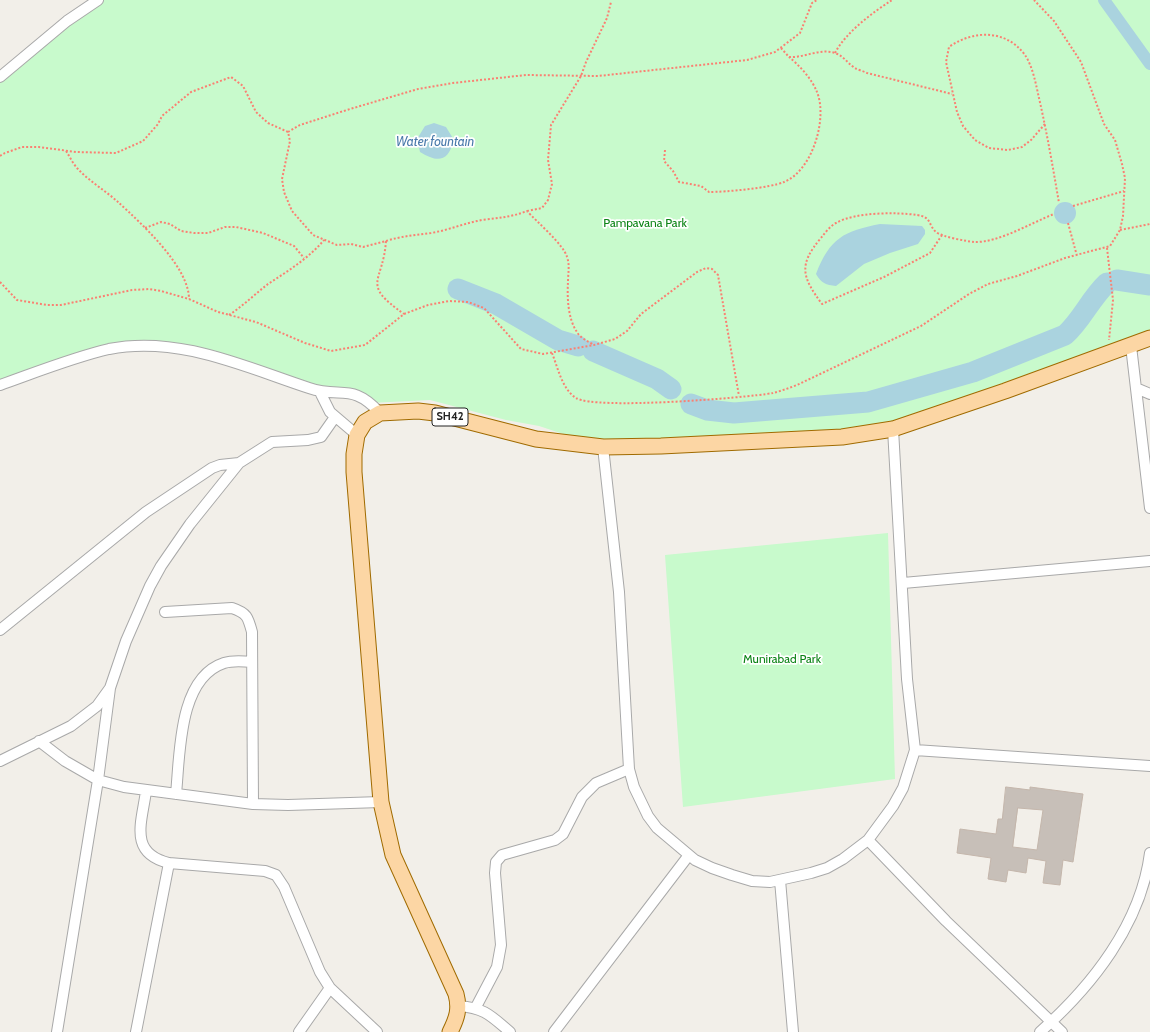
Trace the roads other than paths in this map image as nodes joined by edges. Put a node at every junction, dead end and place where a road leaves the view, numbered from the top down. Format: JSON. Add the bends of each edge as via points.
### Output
{"nodes":[{"id":1,"x":98,"y":0,"type":"edge"},
{"id":2,"x":0,"y":77,"type":"edge"},
{"id":3,"x":1150,"y":338,"type":"edge"},
{"id":4,"x":1132,"y":346,"type":"junction"},
{"id":5,"x":0,"y":385,"type":"edge"},
{"id":6,"x":1136,"y":388,"type":"junction"},
{"id":7,"x":320,"y":392,"type":"junction"},
{"id":8,"x":1150,"y":394,"type":"edge"},
{"id":9,"x":380,"y":413,"type":"junction"},
{"id":10,"x":335,"y":417,"type":"junction"},
{"id":11,"x":893,"y":429,"type":"junction"},
{"id":12,"x":357,"y":435,"type":"junction"},
{"id":13,"x":603,"y":447,"type":"junction"},
{"id":14,"x":239,"y":463,"type":"junction"},
{"id":15,"x":1150,"y":508,"type":"edge"},
{"id":16,"x":1150,"y":561,"type":"edge"},
{"id":17,"x":903,"y":584,"type":"junction"},
{"id":18,"x":165,"y":612,"type":"dead end"},
{"id":19,"x":0,"y":630,"type":"edge"},
{"id":20,"x":252,"y":662,"type":"junction"},
{"id":21,"x":110,"y":688,"type":"junction"},
{"id":22,"x":39,"y":741,"type":"junction"},
{"id":23,"x":915,"y":750,"type":"junction"},
{"id":24,"x":0,"y":761,"type":"edge"},
{"id":25,"x":1150,"y":766,"type":"edge"},
{"id":26,"x":629,"y":769,"type":"junction"},
{"id":27,"x":98,"y":780,"type":"junction"},
{"id":28,"x":146,"y":791,"type":"junction"},
{"id":29,"x":176,"y":794,"type":"junction"},
{"id":30,"x":381,"y":802,"type":"junction"},
{"id":31,"x":253,"y":804,"type":"junction"},
{"id":32,"x":868,"y":840,"type":"junction"},
{"id":33,"x":1150,"y":853,"type":"edge"},
{"id":34,"x":689,"y":855,"type":"junction"},
{"id":35,"x":169,"y":863,"type":"junction"},
{"id":36,"x":780,"y":880,"type":"junction"},
{"id":37,"x":330,"y":988,"type":"junction"},
{"id":38,"x":459,"y":1006,"type":"junction"},
{"id":39,"x":476,"y":1007,"type":"junction"},
{"id":40,"x":1051,"y":1022,"type":"junction"},
{"id":41,"x":453,"y":1030,"type":"edge"},
{"id":42,"x":57,"y":1032,"type":"edge"},
{"id":43,"x":136,"y":1032,"type":"edge"},
{"id":44,"x":299,"y":1032,"type":"edge"},
{"id":45,"x":377,"y":1032,"type":"edge"},
{"id":46,"x":510,"y":1032,"type":"edge"},
{"id":47,"x":554,"y":1032,"type":"edge"},
{"id":48,"x":793,"y":1032,"type":"edge"},
{"id":49,"x":1040,"y":1032,"type":"edge"},
{"id":50,"x":1062,"y":1032,"type":"edge"}],
"edges":[{"from":1,"to":2,"type":"street","via":[[67,20]]},
{"from":3,"to":4,"type":"main road","number":"SH42"},
{"from":4,"to":6,"type":"street"},
{"from":4,"to":11,"type":"main road","number":"SH42"},
{"from":5,"to":7,"type":"street","via":[[109,349],[137,346],[197,350]]},
{"from":6,"to":8,"type":"street"},
{"from":6,"to":15,"type":"street"},
{"from":7,"to":9,"type":"street","via":[[347,392],[360,396]]},
{"from":7,"to":10,"type":"street"},
{"from":9,"to":12,"type":"main road","via":[[365,422]]},
{"from":9,"to":13,"type":"main road","number":"SH42","via":[[435,413],[536,439]]},
{"from":10,"to":12,"type":"street"},
{"from":10,"to":14,"type":"street","via":[[321,437],[272,442]]},
{"from":11,"to":13,"type":"main road","number":"SH42","via":[[842,437]]},
{"from":11,"to":17,"type":"street","via":[[898,539]]},
{"from":12,"to":30,"type":"main road","via":[[354,472]]},
{"from":13,"to":26,"type":"street","via":[[618,592]]},
{"from":14,"to":19,"type":"street","via":[[212,468],[146,512]]},
{"from":14,"to":21,"type":"street","via":[[190,524],[161,566],[126,641]]},
{"from":16,"to":17,"type":"street"},
{"from":17,"to":23,"type":"street","via":[[907,679]]},
{"from":18,"to":20,"type":"street","via":[[232,608],[242,611],[249,619]]},
{"from":20,"to":29,"type":"street","via":[[224,663],[211,669],[200,680],[183,723]]},
{"from":20,"to":31,"type":"street"},
{"from":21,"to":22,"type":"street","via":[[97,706],[81,720]]},
{"from":21,"to":27,"type":"street"},
{"from":22,"to":24,"type":"street"},
{"from":22,"to":27,"type":"street","via":[[65,761]]},
{"from":23,"to":25,"type":"street"},
{"from":23,"to":32,"type":"street","via":[[903,788]]},
{"from":26,"to":34,"type":"street","via":[[644,809],[657,828]]},
{"from":26,"to":39,"type":"street","via":[[596,783],[582,797],[563,834],[556,840],[502,855],[496,862],[494,873],[501,945],[497,967]]},
{"from":27,"to":28,"type":"street"},
{"from":27,"to":42,"type":"street"},
{"from":28,"to":29,"type":"street"},
{"from":28,"to":35,"type":"street","via":[[141,841],[148,854]]},
{"from":29,"to":31,"type":"street"},
{"from":30,"to":31,"type":"street"},
{"from":30,"to":38,"type":"main road","via":[[393,854],[456,994]]},
{"from":32,"to":36,"type":"street","via":[[827,868]]},
{"from":32,"to":40,"type":"street","via":[[946,921]]},
{"from":33,"to":40,"type":"street","via":[[1147,875],[1136,907],[1114,948],[1070,1004]]},
{"from":34,"to":36,"type":"street","via":[[712,868],[746,879],[770,882]]},
{"from":34,"to":47,"type":"street"},
{"from":35,"to":37,"type":"street","via":[[265,871],[276,875],[284,887],[320,972]]},
{"from":35,"to":43,"type":"street"},
{"from":36,"to":48,"type":"street"},
{"from":37,"to":44,"type":"street"},
{"from":37,"to":45,"type":"street"},
{"from":38,"to":39,"type":"street"},
{"from":38,"to":41,"type":"main road"},
{"from":39,"to":46,"type":"street","via":[[493,1017]]},
{"from":40,"to":49,"type":"street"},
{"from":40,"to":50,"type":"street"}]}
